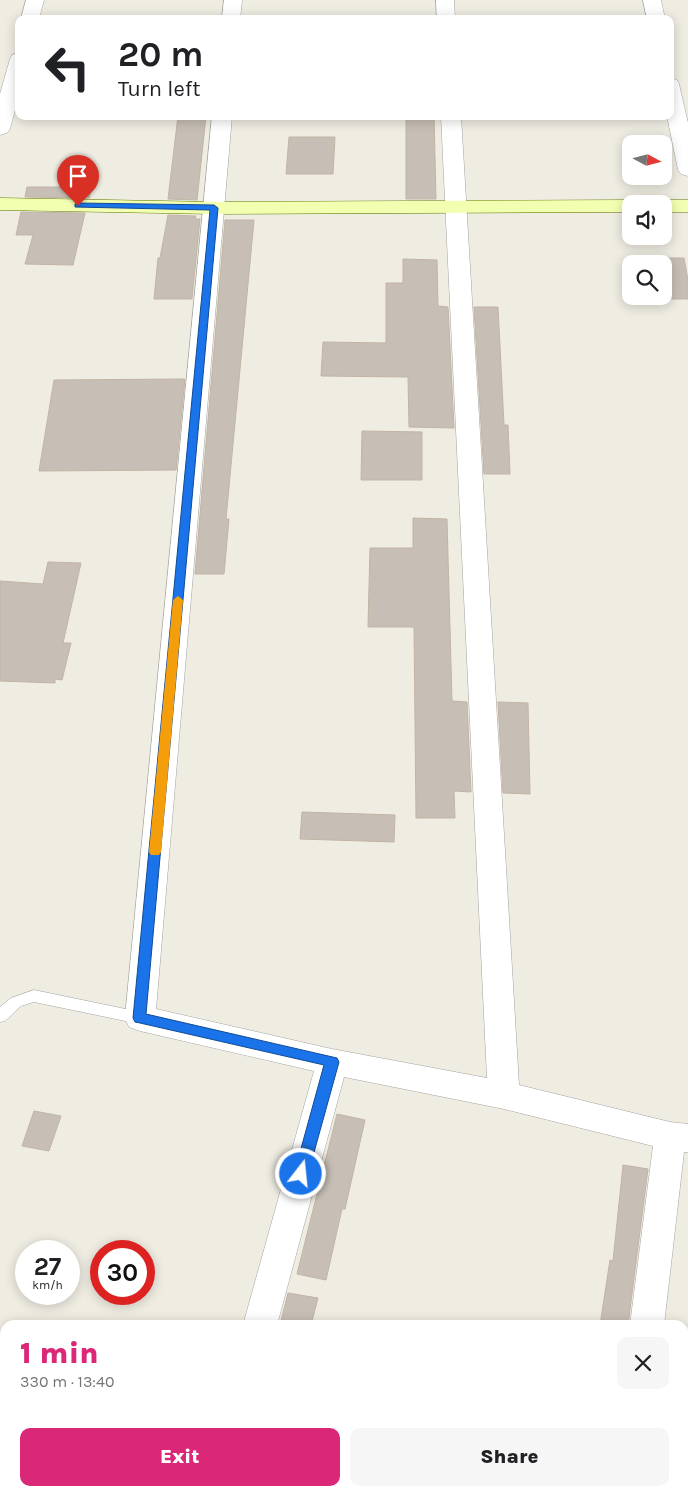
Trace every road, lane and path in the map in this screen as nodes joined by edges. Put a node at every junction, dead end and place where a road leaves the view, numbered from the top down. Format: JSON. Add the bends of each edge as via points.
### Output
{"nodes":[{"id":1,"x":35,"y":0,"type":"edge"},
{"id":2,"x":233,"y":0,"type":"edge"},
{"id":3,"x":444,"y":0,"type":"edge"},
{"id":4,"x":652,"y":0,"type":"edge"},
{"id":5,"x":31,"y":15,"type":"edge"},
{"id":6,"x":231,"y":15,"type":"edge"},
{"id":7,"x":446,"y":15,"type":"edge"},
{"id":8,"x":655,"y":15,"type":"edge"},
{"id":9,"x":15,"y":74,"type":"edge"},
{"id":10,"x":674,"y":103,"type":"edge"},
{"id":11,"x":222,"y":120,"type":"edge"},
{"id":12,"x":451,"y":120,"type":"edge"},
{"id":13,"x":0,"y":129,"type":"edge"},
{"id":14,"x":688,"y":170,"type":"edge"},
{"id":15,"x":0,"y":204,"type":"edge"},
{"id":16,"x":622,"y":206,"type":"edge"},
{"id":17,"x":672,"y":206,"type":"edge"},
{"id":18,"x":688,"y":206,"type":"edge"},
{"id":19,"x":456,"y":207,"type":"junction"},
{"id":20,"x":214,"y":208,"type":"junction"},
{"id":21,"x":0,"y":1016,"type":"edge"},
{"id":22,"x":140,"y":1018,"type":"junction"},
{"id":23,"x":332,"y":1062,"type":"junction"},
{"id":24,"x":504,"y":1095,"type":"junction"},
{"id":25,"x":679,"y":1137,"type":"edge"},
{"id":26,"x":261,"y":1320,"type":"edge"},
{"id":27,"x":648,"y":1320,"type":"edge"}],
"edges":[{"from":1,"to":5,"type":"street"},
{"from":2,"to":6,"type":"street"},
{"from":3,"to":7,"type":"street"},
{"from":4,"to":8,"type":"street"},
{"from":9,"to":13,"type":"street"},
{"from":10,"to":14,"type":"street"},
{"from":11,"to":20,"type":"street"},
{"from":12,"to":19,"type":"street"},
{"from":15,"to":20,"type":"street"},
{"from":16,"to":19,"type":"street"},
{"from":17,"to":18,"type":"street"},
{"from":19,"to":20,"type":"street"},
{"from":19,"to":24,"type":"street"},
{"from":20,"to":22,"type":"street"},
{"from":21,"to":22,"type":"lane","via":[[16,1002],[34,996]]},
{"from":22,"to":23,"type":"street"},
{"from":23,"to":24,"type":"street"},
{"from":23,"to":26,"type":"street"},
{"from":24,"to":25,"type":"street"},
{"from":25,"to":27,"type":"street"}]}
